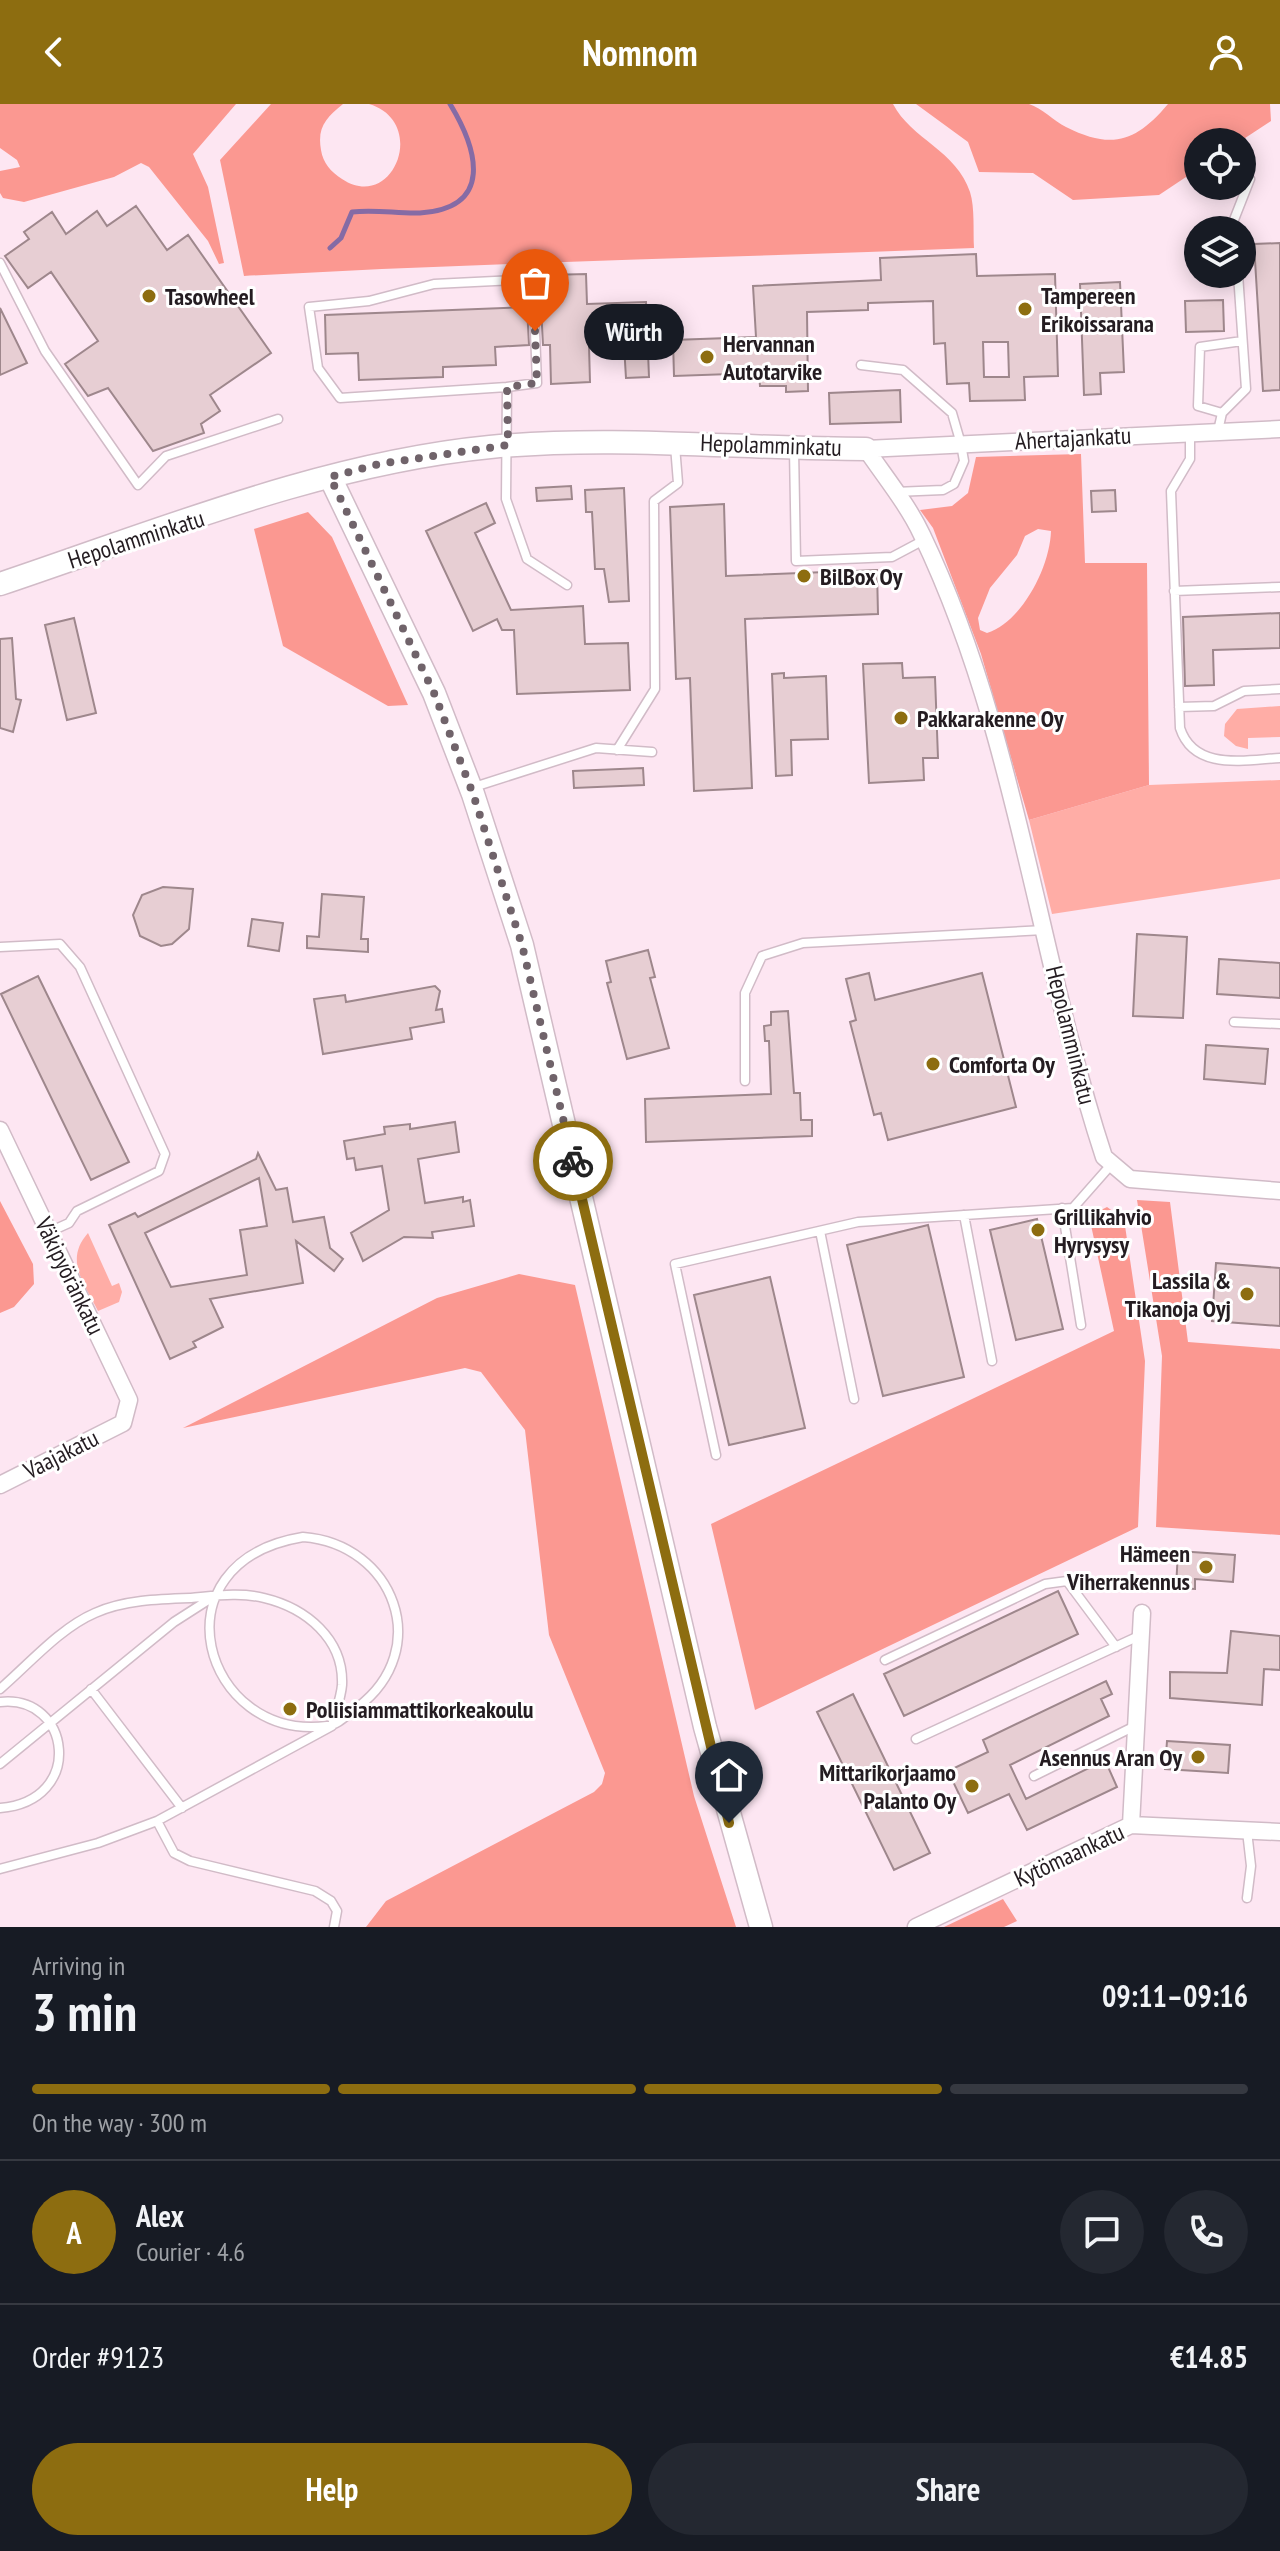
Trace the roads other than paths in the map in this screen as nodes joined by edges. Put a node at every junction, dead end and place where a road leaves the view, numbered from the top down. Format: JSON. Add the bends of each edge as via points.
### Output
{"nodes":[{"id":1,"x":0,"y":263,"type":"edge"},
{"id":2,"x":1239,"y":288,"type":"edge"},
{"id":3,"x":1242,"y":341,"type":"junction"},
{"id":4,"x":861,"y":365,"type":"dead end"},
{"id":5,"x":507,"y":387,"type":"junction"},
{"id":6,"x":1222,"y":413,"type":"junction"},
{"id":7,"x":278,"y":419,"type":"dead end"},
{"id":8,"x":1280,"y":429,"type":"edge"},
{"id":9,"x":1218,"y":431,"type":"junction"},
{"id":10,"x":1190,"y":432,"type":"junction"},
{"id":11,"x":675,"y":441,"type":"junction"},
{"id":12,"x":961,"y":444,"type":"junction"},
{"id":13,"x":508,"y":445,"type":"junction"},
{"id":14,"x":794,"y":448,"type":"junction"},
{"id":15,"x":866,"y":449,"type":"junction"},
{"id":16,"x":330,"y":477,"type":"junction"},
{"id":17,"x":895,"y":492,"type":"junction"},
{"id":18,"x":924,"y":540,"type":"junction"},
{"id":19,"x":0,"y":584,"type":"edge"},
{"id":20,"x":567,"y":585,"type":"dead end"},
{"id":21,"x":1280,"y":587,"type":"edge"},
{"id":22,"x":1174,"y":591,"type":"junction"},
{"id":23,"x":1280,"y":689,"type":"edge"},
{"id":24,"x":1179,"y":707,"type":"junction"},
{"id":25,"x":617,"y":750,"type":"junction"},
{"id":26,"x":652,"y":752,"type":"dead end"},
{"id":27,"x":1280,"y":758,"type":"edge"},
{"id":28,"x":471,"y":788,"type":"junction"},
{"id":29,"x":1045,"y":930,"type":"junction"},
{"id":30,"x":0,"y":947,"type":"edge"},
{"id":31,"x":1234,"y":1022,"type":"dead end"},
{"id":32,"x":1280,"y":1024,"type":"edge"},
{"id":33,"x":745,"y":1081,"type":"dead end"},
{"id":34,"x":0,"y":1130,"type":"edge"},
{"id":35,"x":1110,"y":1166,"type":"junction"},
{"id":36,"x":1280,"y":1191,"type":"edge"},
{"id":37,"x":1062,"y":1208,"type":"junction"},
{"id":38,"x":964,"y":1215,"type":"junction"},
{"id":39,"x":820,"y":1231,"type":"junction"},
{"id":40,"x":49,"y":1232,"type":"junction"},
{"id":41,"x":1081,"y":1325,"type":"dead end"},
{"id":42,"x":992,"y":1361,"type":"dead end"},
{"id":43,"x":854,"y":1399,"type":"dead end"},
{"id":44,"x":123,"y":1423,"type":"joint"},
{"id":45,"x":716,"y":1455,"type":"dead end"},
{"id":46,"x":0,"y":1485,"type":"edge"},
{"id":47,"x":214,"y":1596,"type":"junction"},
{"id":48,"x":1142,"y":1613,"type":"dead end"},
{"id":49,"x":1142,"y":1635,"type":"junction"},
{"id":50,"x":1116,"y":1647,"type":"junction"},
{"id":51,"x":885,"y":1660,"type":"dead end"},
{"id":52,"x":0,"y":1689,"type":"edge"},
{"id":53,"x":91,"y":1689,"type":"junction"},
{"id":54,"x":0,"y":1702,"type":"edge"},
{"id":55,"x":50,"y":1723,"type":"junction"},
{"id":56,"x":1137,"y":1725,"type":"junction"},
{"id":57,"x":332,"y":1726,"type":"junction"},
{"id":58,"x":916,"y":1739,"type":"dead end"},
{"id":59,"x":0,"y":1764,"type":"edge"},
{"id":60,"x":1034,"y":1776,"type":"dead end"},
{"id":61,"x":0,"y":1808,"type":"edge"},
{"id":62,"x":182,"y":1808,"type":"junction"},
{"id":63,"x":157,"y":1821,"type":"junction"},
{"id":64,"x":1131,"y":1825,"type":"junction"},
{"id":65,"x":1247,"y":1831,"type":"junction"},
{"id":66,"x":1280,"y":1832,"type":"edge"},
{"id":67,"x":0,"y":1869,"type":"edge"},
{"id":68,"x":1247,"y":1898,"type":"dead end"},
{"id":69,"x":334,"y":1927,"type":"edge"},
{"id":70,"x":761,"y":1927,"type":"edge"},
{"id":71,"x":916,"y":1927,"type":"edge"}],
"edges":[{"from":1,"to":7,"type":"lane","via":[[45,351],[138,485],[166,456]]},
{"from":2,"to":3,"type":"lane"},
{"from":3,"to":6,"type":"lane","via":[[1246,389]]},
{"from":3,"to":6,"type":"lane","via":[[1200,347],[1198,406]]},
{"from":4,"to":12,"type":"lane","via":[[903,370],[952,413]]},
{"from":5,"to":5,"type":"lane","via":[[340,398],[318,368],[309,307],[369,301],[434,284],[533,279],[537,383]]},
{"from":5,"to":13,"type":"lane"},
{"from":6,"to":9,"type":"lane"},
{"from":8,"to":9,"type":"street","name":"Ahertajankatu"},
{"from":9,"to":10,"type":"street","name":"Ahertajankatu"},
{"from":10,"to":12,"type":"street","name":"Ahertajankatu"},
{"from":10,"to":22,"type":"lane","via":[[1190,459],[1171,491]]},
{"from":11,"to":13,"type":"main road","name":"Hepolamminkatu"},
{"from":11,"to":14,"type":"main road","name":"Hepolamminkatu"},
{"from":11,"to":25,"type":"lane","via":[[678,483],[654,501],[655,689]]},
{"from":12,"to":15,"type":"street","name":"Ahertajankatu"},
{"from":12,"to":17,"type":"lane","via":[[964,461],[954,484],[943,490]]},
{"from":13,"to":16,"type":"main road","name":"Hepolamminkatu"},
{"from":13,"to":20,"type":"lane","via":[[506,499],[527,559]]},
{"from":14,"to":15,"type":"main road","name":"Hepolamminkatu"},
{"from":14,"to":18,"type":"lane","via":[[796,561],[892,557]]},
{"from":15,"to":17,"type":"street","name":"Hepolamminkatu"},
{"from":16,"to":19,"type":"main road","name":"Hepolamminkatu"},
{"from":16,"to":28,"type":"main road","via":[[434,693]]},
{"from":17,"to":18,"type":"street","name":"Hepolamminkatu"},
{"from":18,"to":29,"type":"street","name":"Hepolamminkatu","via":[[992,731]]},
{"from":21,"to":22,"type":"lane"},
{"from":22,"to":24,"type":"lane"},
{"from":23,"to":24,"type":"lane","via":[[1244,691],[1214,706]]},
{"from":24,"to":27,"type":"lane","via":[[1184,739],[1200,755],[1224,760]]},
{"from":25,"to":26,"type":"lane"},
{"from":25,"to":28,"type":"lane","via":[[596,748]]},
{"from":28,"to":70,"type":"main road","via":[[522,945],[688,1658]]},
{"from":29,"to":33,"type":"lane","via":[[814,942],[762,956],[745,993]]},
{"from":29,"to":35,"type":"street","name":"Hepolamminkatu","via":[[1098,1140]]},
{"from":30,"to":40,"type":"lane","via":[[60,944],[80,967],[165,1154],[159,1171],[77,1211],[69,1223]]},
{"from":31,"to":32,"type":"lane"},
{"from":34,"to":40,"type":"street","name":"Väkipyöränkatu"},
{"from":35,"to":36,"type":"street","via":[[1147,1182]]},
{"from":35,"to":37,"type":"lane","via":[[1073,1208]]},
{"from":37,"to":38,"type":"lane"},
{"from":37,"to":41,"type":"lane"},
{"from":38,"to":39,"type":"lane","via":[[858,1222]]},
{"from":38,"to":42,"type":"lane"},
{"from":39,"to":43,"type":"lane"},
{"from":39,"to":45,"type":"lane","via":[[675,1264]]},
{"from":40,"to":44,"type":"street","name":"Väkipyöränkatu","via":[[129,1400]]},
{"from":44,"to":46,"type":"street","name":"Vaajakatu"},
{"from":47,"to":52,"type":"lane","via":[[98,1611]]},
{"from":47,"to":53,"type":"lane"},
{"from":47,"to":57,"type":"lane","via":[[212,1652],[237,1697],[254,1710],[291,1724]]},
{"from":47,"to":57,"type":"lane","via":[[262,1597],[313,1621],[341,1662],[342,1687]]},
{"from":47,"to":57,"type":"lane","via":[[257,1549],[303,1537],[322,1538],[351,1550],[382,1577],[397,1619],[393,1661],[367,1700]]},
{"from":48,"to":49,"type":"street"},
{"from":49,"to":50,"type":"lane"},
{"from":49,"to":56,"type":"street"},
{"from":50,"to":51,"type":"lane","via":[[1067,1581],[1045,1584]]},
{"from":50,"to":58,"type":"lane"},
{"from":53,"to":55,"type":"lane"},
{"from":53,"to":62,"type":"lane"},
{"from":54,"to":55,"type":"lane","via":[[30,1706]]},
{"from":55,"to":59,"type":"lane"},
{"from":55,"to":61,"type":"lane","via":[[60,1759],[54,1779],[40,1796],[21,1806]]},
{"from":56,"to":60,"type":"lane"},
{"from":56,"to":64,"type":"street"},
{"from":57,"to":62,"type":"lane"},
{"from":62,"to":63,"type":"lane"},
{"from":63,"to":67,"type":"lane"},
{"from":63,"to":69,"type":"lane","via":[[174,1853],[190,1861],[315,1891],[337,1911]]},
{"from":64,"to":65,"type":"street","name":"Kytömaankatu"},
{"from":64,"to":71,"type":"street","name":"Kytömaankatu"},
{"from":65,"to":66,"type":"street","name":"Kytömaankatu"},
{"from":65,"to":68,"type":"lane"}]}
